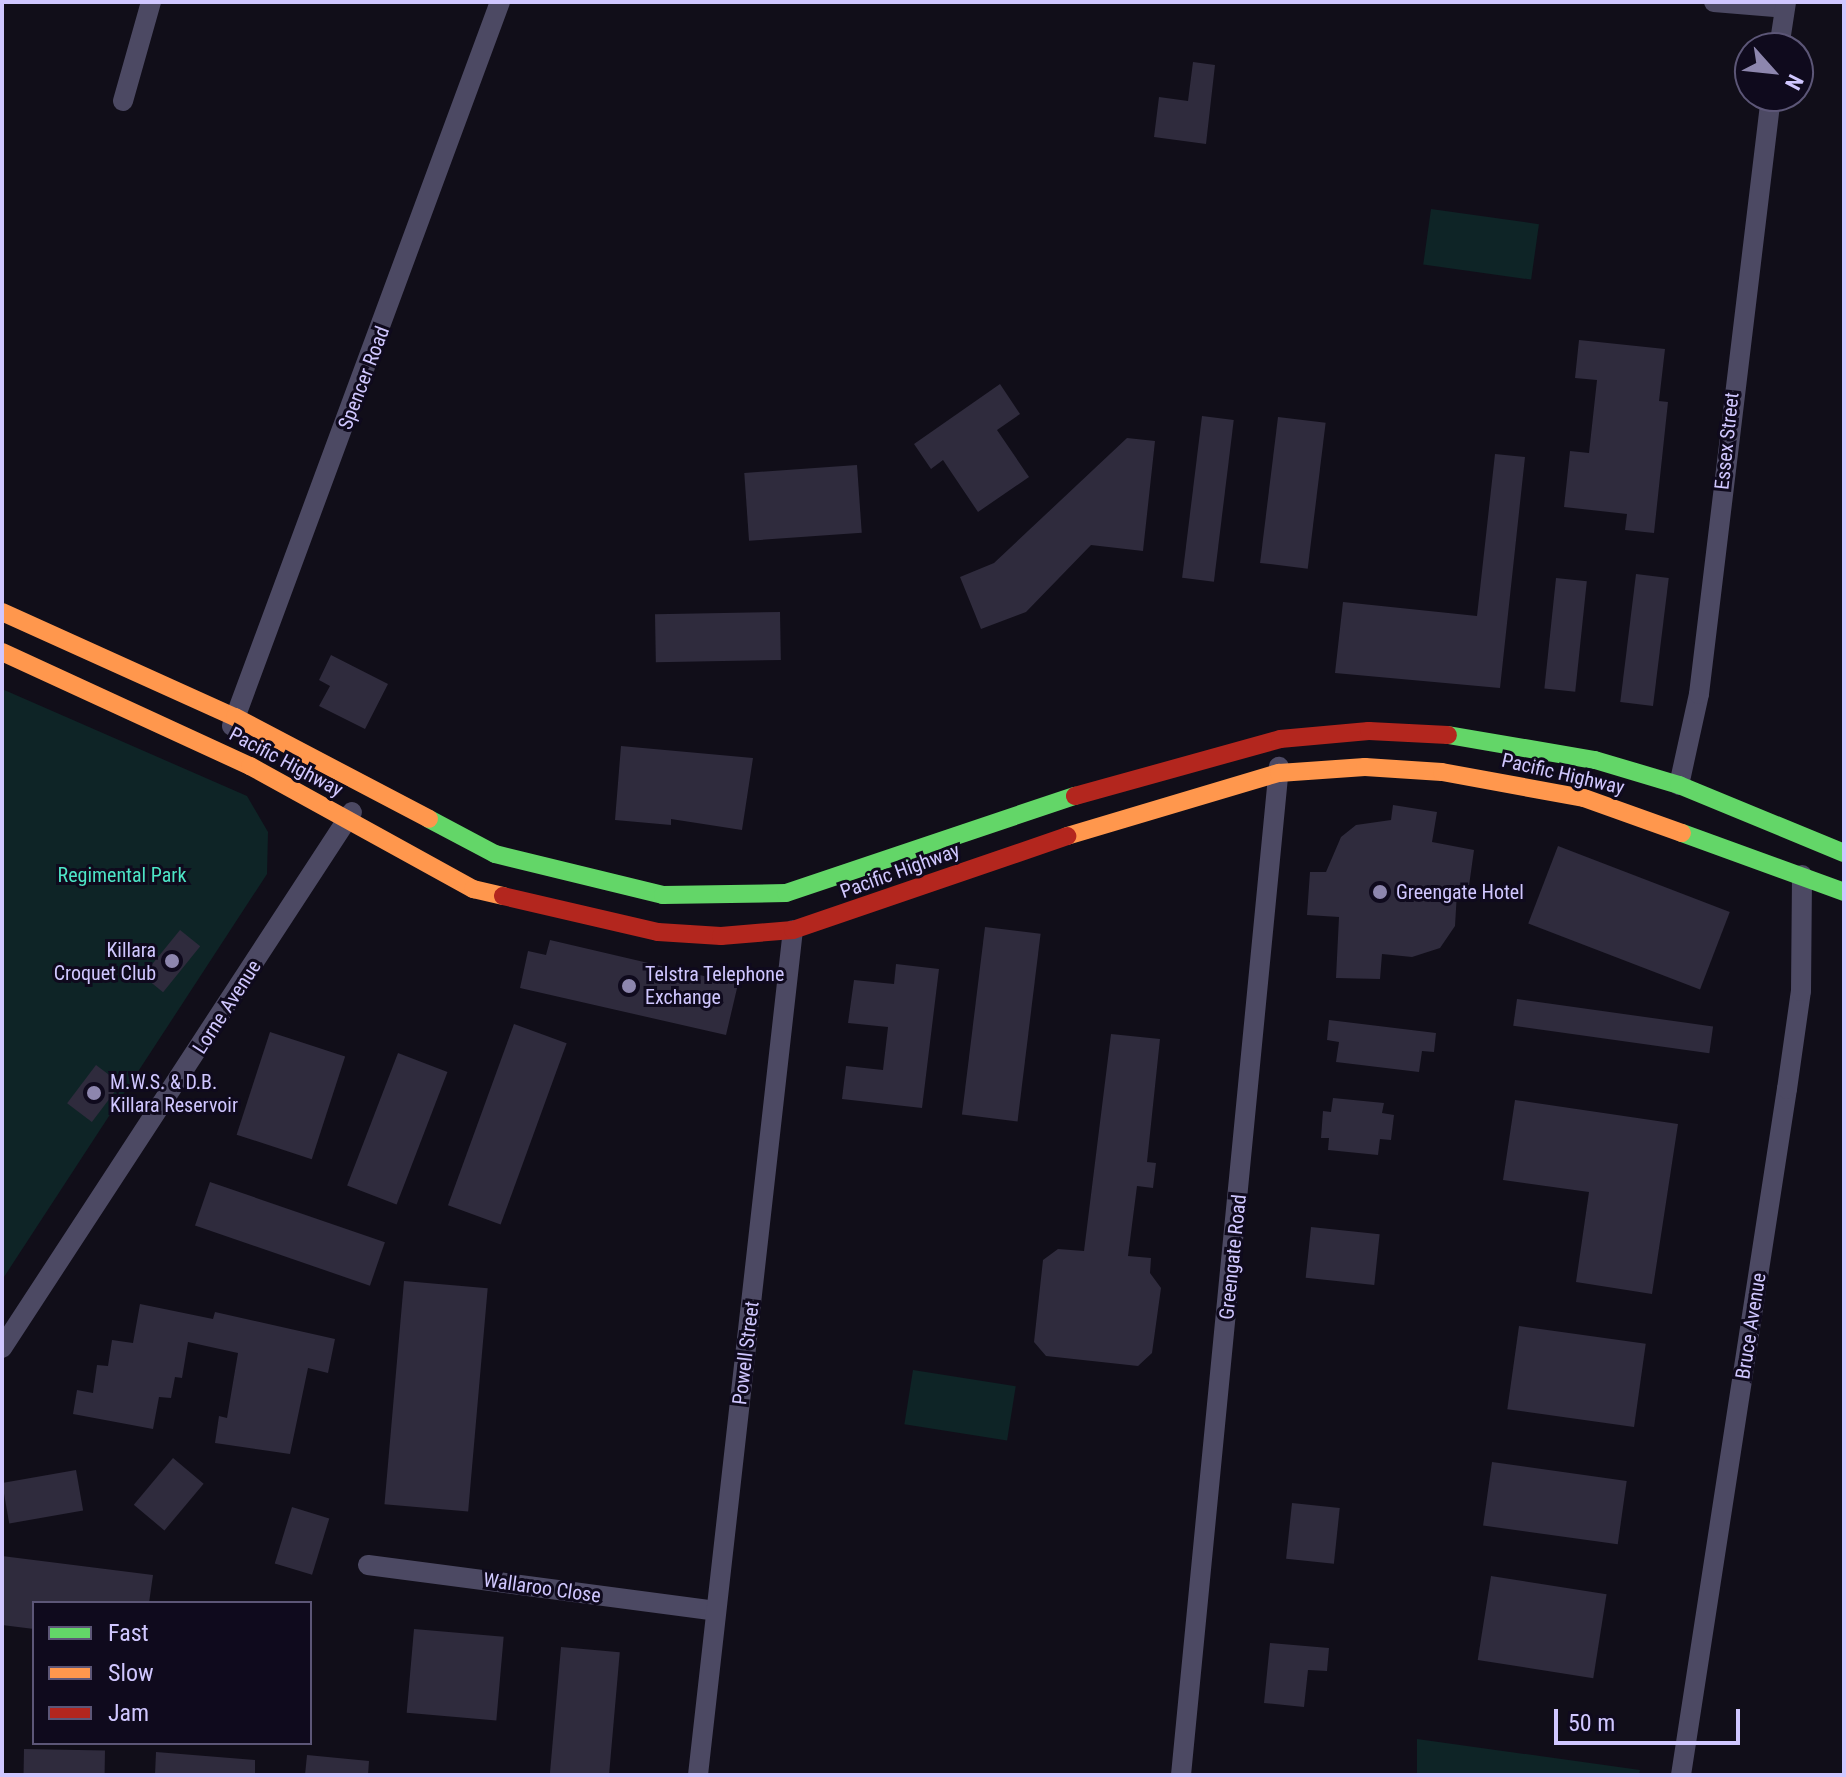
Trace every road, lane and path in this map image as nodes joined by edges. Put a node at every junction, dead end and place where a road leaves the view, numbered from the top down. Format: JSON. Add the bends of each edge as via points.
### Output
{"nodes":[{"id":1,"x":151,"y":2,"type":"edge"},
{"id":2,"x":500,"y":2,"type":"edge"},
{"id":3,"x":1714,"y":2,"type":"edge"},
{"id":4,"x":1785,"y":5,"type":"edge"},
{"id":5,"x":1781,"y":32,"type":"edge"},
{"id":6,"x":123,"y":101,"type":"dead end"},
{"id":7,"x":1769,"y":112,"type":"edge"},
{"id":8,"x":2,"y":612,"type":"edge"},
{"id":9,"x":2,"y":652,"type":"edge"},
{"id":10,"x":235,"y":717,"type":"junction"},
{"id":11,"x":1280,"y":739,"type":"junction"},
{"id":12,"x":221,"y":752,"type":"junction"},
{"id":13,"x":1279,"y":773,"type":"junction"},
{"id":14,"x":368,"y":784,"type":"junction"},
{"id":15,"x":1679,"y":785,"type":"junction"},
{"id":16,"x":348,"y":821,"type":"junction"},
{"id":17,"x":1844,"y":853,"type":"edge"},
{"id":18,"x":1802,"y":875,"type":"junction"},
{"id":19,"x":1844,"y":892,"type":"edge"},
{"id":20,"x":793,"y":930,"type":"junction"},
{"id":21,"x":2,"y":1348,"type":"edge"},
{"id":22,"x":368,"y":1565,"type":"dead end"},
{"id":23,"x":716,"y":1611,"type":"junction"},
{"id":24,"x":698,"y":1775,"type":"edge"},
{"id":25,"x":1181,"y":1775,"type":"edge"},
{"id":26,"x":1681,"y":1775,"type":"edge"}],
"edges":[{"from":1,"to":6,"type":"street"},
{"from":2,"to":10,"type":"street","name":"Spencer Road"},
{"from":3,"to":4,"type":"street"},
{"from":4,"to":5,"type":"street"},
{"from":7,"to":15,"type":"street","name":"Essex Street","via":[[1699,694]]},
{"from":8,"to":10,"type":"highway","name":"Pacific Highway"},
{"from":9,"to":12,"type":"highway","name":"Pacific Highway"},
{"from":10,"to":12,"type":"street","name":"Spencer Road"},
{"from":10,"to":14,"type":"highway","name":"Pacific Highway"},
{"from":11,"to":13,"type":"street","name":"Greengate Road"},
{"from":11,"to":14,"type":"highway","name":"Pacific Highway","via":[[1133,776],[833,881],[727,898],[650,893],[526,866],[463,839]]},
{"from":11,"to":15,"type":"highway","name":"Pacific Highway","via":[[1369,731],[1450,735],[1595,760]]},
{"from":12,"to":16,"type":"highway","name":"Pacific Highway"},
{"from":13,"to":18,"type":"highway","name":"Pacific Highway","via":[[1365,767],[1501,781],[1584,798]]},
{"from":13,"to":20,"type":"highway","name":"Pacific Highway","via":[[1158,804]]},
{"from":13,"to":25,"type":"street","name":"Greengate Road"},
{"from":14,"to":16,"type":"street","name":"Lorne Avenue"},
{"from":15,"to":17,"type":"highway","name":"Pacific Highway"},
{"from":16,"to":20,"type":"highway","name":"Pacific Highway","via":[[441,875],[541,910],[658,932],[721,936]]},
{"from":16,"to":21,"type":"street","name":"Lorne Avenue"},
{"from":18,"to":19,"type":"highway","name":"Pacific Highway"},
{"from":18,"to":26,"type":"street","name":"Bruce Avenue","via":[[1801,991]]},
{"from":20,"to":23,"type":"street","name":"Powell Street"},
{"from":22,"to":23,"type":"street","name":"Wallaroo Close"},
{"from":23,"to":24,"type":"street","name":"Powell Street"}]}
